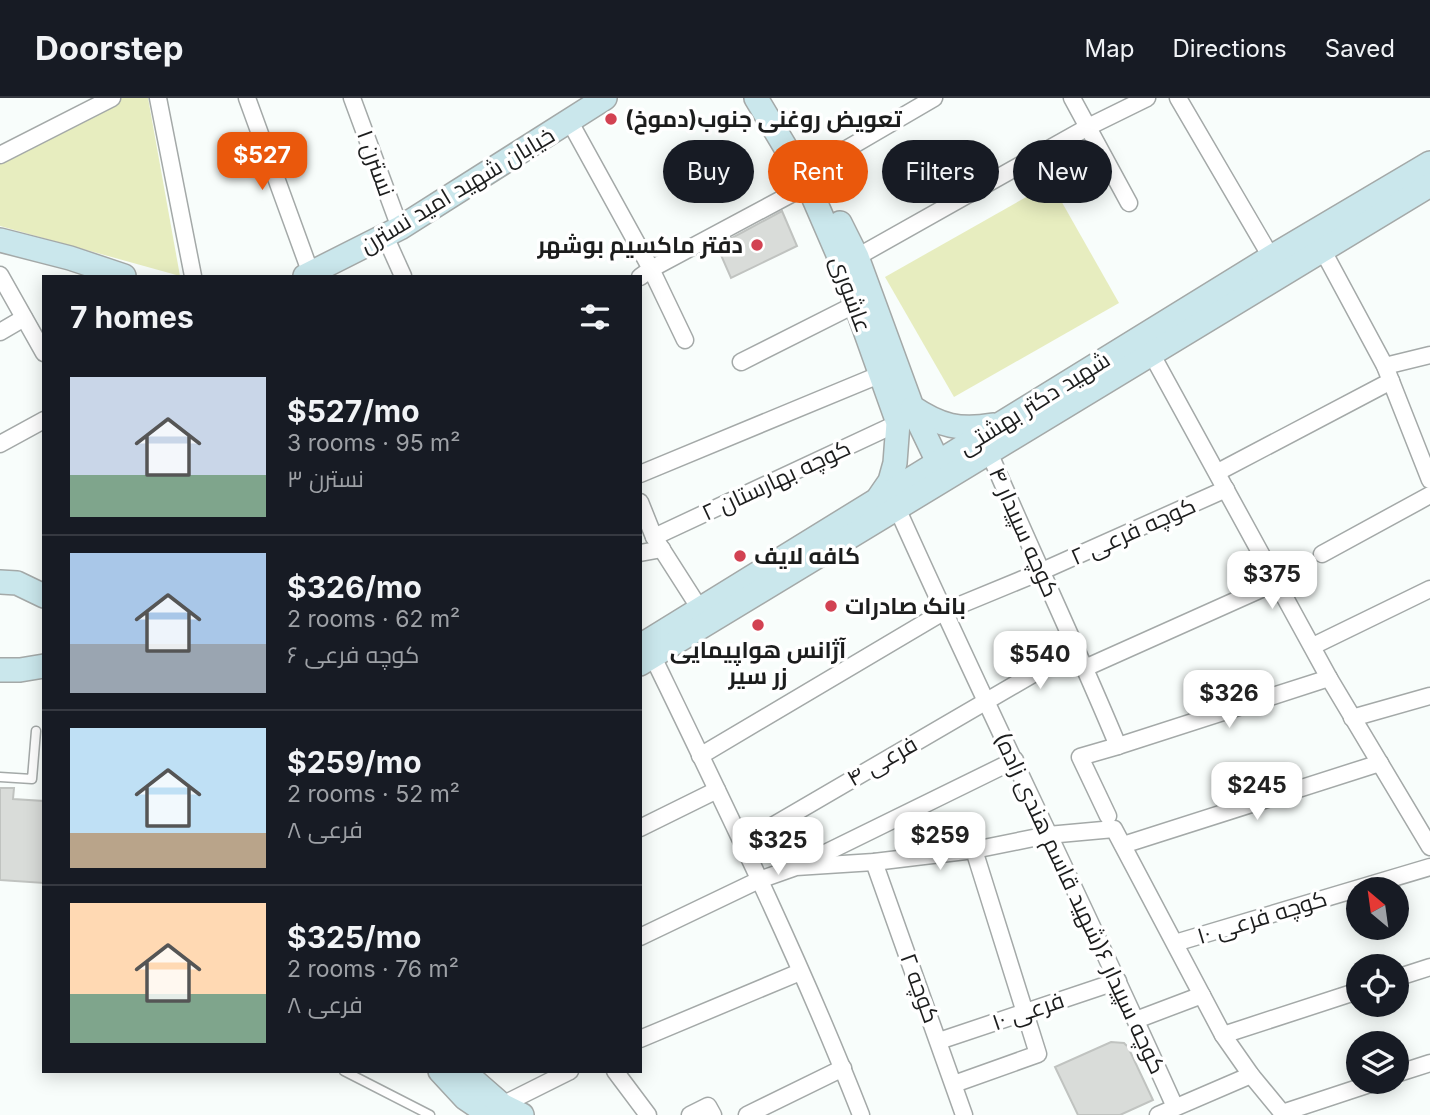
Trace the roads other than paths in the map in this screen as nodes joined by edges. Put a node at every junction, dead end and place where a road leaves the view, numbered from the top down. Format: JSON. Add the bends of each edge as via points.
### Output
{"nodes":[{"id":1,"x":112,"y":98,"type":"edge"},
{"id":2,"x":158,"y":98,"type":"edge"},
{"id":3,"x":247,"y":98,"type":"edge"},
{"id":4,"x":352,"y":98,"type":"edge"},
{"id":5,"x":605,"y":98,"type":"edge"},
{"id":6,"x":755,"y":98,"type":"edge"},
{"id":7,"x":772,"y":98,"type":"edge"},
{"id":8,"x":934,"y":98,"type":"edge"},
{"id":9,"x":1072,"y":98,"type":"edge"},
{"id":10,"x":1147,"y":98,"type":"edge"},
{"id":11,"x":1178,"y":98,"type":"edge"},
{"id":12,"x":570,"y":122,"type":"junction"},
{"id":13,"x":1088,"y":127,"type":"junction"},
{"id":14,"x":785,"y":140,"type":"edge"},
{"id":15,"x":793,"y":140,"type":"edge"},
{"id":16,"x":868,"y":140,"type":"edge"},
{"id":17,"x":0,"y":155,"type":"edge"},
{"id":18,"x":1430,"y":163,"type":"edge"},
{"id":19,"x":1430,"y":185,"type":"edge"},
{"id":20,"x":768,"y":202,"type":"edge"},
{"id":21,"x":820,"y":203,"type":"edge"},
{"id":22,"x":826,"y":203,"type":"edge"},
{"id":23,"x":1129,"y":203,"type":"dead end"},
{"id":24,"x":392,"y":232,"type":"junction"},
{"id":25,"x":0,"y":240,"type":"edge"},
{"id":26,"x":1322,"y":248,"type":"junction"},
{"id":27,"x":857,"y":257,"type":"junction"},
{"id":28,"x":1270,"y":257,"type":"junction"},
{"id":29,"x":646,"y":273,"type":"edge"},
{"id":30,"x":0,"y":275,"type":"edge"},
{"id":31,"x":121,"y":275,"type":"edge"},
{"id":32,"x":193,"y":275,"type":"edge"},
{"id":33,"x":308,"y":275,"type":"edge"},
{"id":34,"x":403,"y":275,"type":"edge"},
{"id":35,"x":856,"y":304,"type":"junction"},
{"id":36,"x":24,"y":318,"type":"junction"},
{"id":37,"x":0,"y":332,"type":"edge"},
{"id":38,"x":685,"y":340,"type":"dead end"},
{"id":39,"x":42,"y":350,"type":"edge"},
{"id":40,"x":1151,"y":353,"type":"junction"},
{"id":41,"x":1430,"y":355,"type":"edge"},
{"id":42,"x":741,"y":362,"type":"dead end"},
{"id":43,"x":1388,"y":374,"type":"junction"},
{"id":44,"x":879,"y":375,"type":"junction"},
{"id":45,"x":901,"y":406,"type":"junction"},
{"id":46,"x":42,"y":421,"type":"edge"},
{"id":47,"x":1000,"y":424,"type":"junction"},
{"id":48,"x":0,"y":444,"type":"edge"},
{"id":49,"x":989,"y":452,"type":"junction"},
{"id":50,"x":933,"y":472,"type":"junction"},
{"id":51,"x":1217,"y":472,"type":"junction"},
{"id":52,"x":642,"y":473,"type":"edge"},
{"id":53,"x":1429,"y":473,"type":"edge"},
{"id":54,"x":1226,"y":489,"type":"junction"},
{"id":55,"x":1430,"y":495,"type":"edge"},
{"id":56,"x":887,"y":504,"type":"junction"},
{"id":57,"x":642,"y":507,"type":"edge"},
{"id":58,"x":658,"y":543,"type":"junction"},
{"id":59,"x":642,"y":552,"type":"edge"},
{"id":60,"x":1322,"y":554,"type":"dead end"},
{"id":61,"x":1040,"y":572,"type":"junction"},
{"id":62,"x":0,"y":582,"type":"edge"},
{"id":63,"x":1277,"y":582,"type":"junction"},
{"id":64,"x":1430,"y":589,"type":"edge"},
{"id":65,"x":42,"y":595,"type":"edge"},
{"id":66,"x":700,"y":609,"type":"junction"},
{"id":67,"x":943,"y":612,"type":"junction"},
{"id":68,"x":1313,"y":646,"type":"junction"},
{"id":69,"x":1076,"y":649,"type":"junction"},
{"id":70,"x":645,"y":656,"type":"edge"},
{"id":71,"x":1086,"y":668,"type":"junction"},
{"id":72,"x":40,"y":669,"type":"edge"},
{"id":73,"x":0,"y":670,"type":"edge"},
{"id":74,"x":1329,"y":678,"type":"junction"},
{"id":75,"x":1430,"y":696,"type":"edge"},
{"id":76,"x":986,"y":701,"type":"junction"},
{"id":77,"x":1352,"y":718,"type":"junction"},
{"id":78,"x":36,"y":731,"type":"dead end"},
{"id":79,"x":1118,"y":746,"type":"junction"},
{"id":80,"x":700,"y":756,"type":"junction"},
{"id":81,"x":1014,"y":760,"type":"junction"},
{"id":82,"x":1380,"y":763,"type":"junction"},
{"id":83,"x":0,"y":777,"type":"edge"},
{"id":84,"x":718,"y":790,"type":"junction"},
{"id":85,"x":1111,"y":823,"type":"junction"},
{"id":86,"x":642,"y":827,"type":"edge"},
{"id":87,"x":1426,"y":830,"type":"edge"},
{"id":88,"x":1048,"y":835,"type":"junction"},
{"id":89,"x":743,"y":843,"type":"junction"},
{"id":90,"x":1123,"y":845,"type":"junction"},
{"id":91,"x":1430,"y":847,"type":"edge"},
{"id":92,"x":974,"y":850,"type":"junction"},
{"id":93,"x":874,"y":862,"type":"junction"},
{"id":94,"x":796,"y":867,"type":"junction"},
{"id":95,"x":1430,"y":867,"type":"edge"},
{"id":96,"x":759,"y":880,"type":"junction"},
{"id":97,"x":642,"y":936,"type":"edge"},
{"id":98,"x":1175,"y":943,"type":"junction"},
{"id":99,"x":1430,"y":967,"type":"edge"},
{"id":100,"x":800,"y":972,"type":"junction"},
{"id":101,"x":1409,"y":974,"type":"edge"},
{"id":102,"x":1118,"y":981,"type":"junction"},
{"id":103,"x":1202,"y":995,"type":"junction"},
{"id":104,"x":1346,"y":995,"type":"edge"},
{"id":105,"x":1023,"y":1012,"type":"junction"},
{"id":106,"x":1136,"y":1020,"type":"junction"},
{"id":107,"x":1223,"y":1035,"type":"junction"},
{"id":108,"x":642,"y":1038,"type":"edge"},
{"id":109,"x":939,"y":1041,"type":"junction"},
{"id":110,"x":1430,"y":1063,"type":"edge"},
{"id":111,"x":843,"y":1068,"type":"junction"},
{"id":112,"x":1409,"y":1070,"type":"edge"},
{"id":113,"x":348,"y":1073,"type":"edge"},
{"id":114,"x":442,"y":1073,"type":"edge"},
{"id":115,"x":465,"y":1073,"type":"edge"},
{"id":116,"x":567,"y":1073,"type":"edge"},
{"id":117,"x":616,"y":1073,"type":"edge"},
{"id":118,"x":1251,"y":1075,"type":"junction"},
{"id":119,"x":954,"y":1084,"type":"junction"},
{"id":120,"x":1346,"y":1092,"type":"edge"},
{"id":121,"x":1175,"y":1107,"type":"junction"},
{"id":122,"x":504,"y":1112,"type":"edge"},
{"id":123,"x":1283,"y":1114,"type":"edge"},
{"id":124,"x":430,"y":1115,"type":"edge"},
{"id":125,"x":648,"y":1115,"type":"edge"},
{"id":126,"x":690,"y":1115,"type":"edge"},
{"id":127,"x":713,"y":1115,"type":"edge"},
{"id":128,"x":747,"y":1115,"type":"edge"},
{"id":129,"x":862,"y":1115,"type":"edge"},
{"id":130,"x":964,"y":1115,"type":"edge"},
{"id":131,"x":1158,"y":1115,"type":"edge"}],
"edges":[{"from":1,"to":17,"type":"street"},
{"from":2,"to":32,"type":"street"},
{"from":3,"to":33,"type":"street"},
{"from":4,"to":24,"type":"street","name":"نسترن ۱"},
{"from":5,"to":12,"type":"main road","name":"خیابان شهید امید نسترن"},
{"from":6,"to":14,"type":"main road","name":"عاشوری"},
{"from":7,"to":15,"type":"main road","name":"عاشوری"},
{"from":8,"to":16,"type":"street"},
{"from":9,"to":13,"type":"street"},
{"from":10,"to":13,"type":"street"},
{"from":11,"to":28,"type":"street"},
{"from":12,"to":24,"type":"main road","name":"خیابان شهید امید نسترن"},
{"from":12,"to":29,"type":"street"},
{"from":13,"to":23,"type":"street"},
{"from":13,"to":27,"type":"street"},
{"from":18,"to":28,"type":"main road","name":"شهید دکتر بهشتی"},
{"from":19,"to":26,"type":"main road","name":"شهید دکتر بهشتی"},
{"from":20,"to":29,"type":"street"},
{"from":21,"to":35,"type":"main road","name":"عاشوری"},
{"from":22,"to":27,"type":"main road","name":"عاشوری"},
{"from":24,"to":33,"type":"main road","name":"خیابان شهید امید نسترن"},
{"from":24,"to":34,"type":"street","name":"نسترن ۱"},
{"from":25,"to":31,"type":"main road"},
{"from":26,"to":40,"type":"main road","name":"شهید دکتر بهشتی"},
{"from":26,"to":43,"type":"street"},
{"from":27,"to":45,"type":"main road","name":"عاشوری"},
{"from":28,"to":47,"type":"main road","name":"شهید دکتر بهشتی"},
{"from":29,"to":38,"type":"street"},
{"from":30,"to":36,"type":"street"},
{"from":35,"to":42,"type":"street"},
{"from":35,"to":44,"type":"main road","name":"عاشوری"},
{"from":36,"to":37,"type":"street"},
{"from":36,"to":39,"type":"street"},
{"from":40,"to":49,"type":"main road","name":"شهید دکتر بهشتی"},
{"from":40,"to":51,"type":"street"},
{"from":41,"to":43,"type":"street"},
{"from":43,"to":51,"type":"street","via":[[1310,423]]},
{"from":43,"to":53,"type":"street"},
{"from":44,"to":45,"type":"main road","name":"عاشوری"},
{"from":44,"to":52,"type":"street"},
{"from":45,"to":47,"type":"main road","via":[[949,426],[974,429]]},
{"from":45,"to":50,"type":"main road"},
{"from":45,"to":56,"type":"main road","name":"عاشوری"},
{"from":45,"to":58,"type":"street","name":"کوچه بهارستان ۲"},
{"from":46,"to":48,"type":"street"},
{"from":47,"to":50,"type":"main road","name":"شهید دکتر بهشتی"},
{"from":49,"to":50,"type":"main road","name":"شهید دکتر بهشتی"},
{"from":49,"to":61,"type":"street","name":"کوچه سپیدار ۴"},
{"from":50,"to":56,"type":"main road","name":"شهید دکتر بهشتی"},
{"from":51,"to":54,"type":"street"},
{"from":54,"to":61,"type":"street","name":"کوچه فرعی ۲"},
{"from":54,"to":63,"type":"street"},
{"from":55,"to":60,"type":"street"},
{"from":56,"to":66,"type":"main road","name":"شهید دکتر بهشتی"},
{"from":56,"to":67,"type":"street","name":"کوچه سپیدار ۶(شهید قاسم هندی زاده)"},
{"from":56,"to":70,"type":"main road","name":"شهید دکتر بهشتی"},
{"from":57,"to":58,"type":"street"},
{"from":58,"to":59,"type":"street","name":"کوچه بهارستان ۲"},
{"from":58,"to":66,"type":"street"},
{"from":61,"to":67,"type":"street","name":"کوچه فرعی ۲"},
{"from":61,"to":69,"type":"street","name":"کوچه سپیدار ۴"},
{"from":62,"to":65,"type":"main road","via":[[18,583]]},
{"from":63,"to":68,"type":"street"},
{"from":63,"to":71,"type":"street"},
{"from":64,"to":68,"type":"street"},
{"from":66,"to":70,"type":"main road","name":"شهید دکتر بهشتی"},
{"from":67,"to":76,"type":"street","name":"کوچه سپیدار ۶(شهید قاسم هندی زاده)"},
{"from":67,"to":80,"type":"street","name":"کوچه فرعی ۲"},
{"from":68,"to":74,"type":"street"},
{"from":69,"to":71,"type":"street","name":"کوچه سپیدار ۴"},
{"from":69,"to":76,"type":"street","name":"فرعی ۴"},
{"from":70,"to":80,"type":"street"},
{"from":71,"to":79,"type":"street","name":"کوچه سپیدار ۴"},
{"from":72,"to":73,"type":"main road"},
{"from":74,"to":77,"type":"street"},
{"from":74,"to":79,"type":"street"},
{"from":75,"to":77,"type":"street"},
{"from":76,"to":81,"type":"street","name":"کوچه سپیدار ۶(شهید قاسم هندی زاده)"},
{"from":76,"to":89,"type":"street","name":"فرعی ۴"},
{"from":77,"to":82,"type":"street"},
{"from":78,"to":83,"type":"lane","via":[[32,779]]},
{"from":79,"to":85,"type":"street","via":[[1080,757]]},
{"from":80,"to":84,"type":"street"},
{"from":81,"to":88,"type":"street","name":"کوچه سپیدار ۶(شهید قاسم هندی زاده)"},
{"from":81,"to":94,"type":"street"},
{"from":82,"to":87,"type":"street"},
{"from":82,"to":90,"type":"street"},
{"from":84,"to":86,"type":"street"},
{"from":84,"to":89,"type":"street"},
{"from":85,"to":88,"type":"street"},
{"from":85,"to":90,"type":"street"},
{"from":87,"to":91,"type":"street"},
{"from":88,"to":92,"type":"street"},
{"from":88,"to":102,"type":"street","name":"کوچه سپیدار ۶(شهید قاسم هندی زاده)"},
{"from":89,"to":96,"type":"street"},
{"from":90,"to":98,"type":"street"},
{"from":92,"to":93,"type":"street"},
{"from":92,"to":105,"type":"street"},
{"from":93,"to":94,"type":"street"},
{"from":93,"to":109,"type":"street","name":"کوچه ۲"},
{"from":94,"to":96,"type":"street"},
{"from":95,"to":98,"type":"street","name":"کوچه فرعی ۱۰"},
{"from":96,"to":97,"type":"street"},
{"from":96,"to":100,"type":"street"},
{"from":98,"to":103,"type":"street"},
{"from":99,"to":101,"type":"street"},
{"from":100,"to":108,"type":"street"},
{"from":100,"to":111,"type":"street"},
{"from":102,"to":105,"type":"street","name":"فرعی ۱۰"},
{"from":102,"to":106,"type":"street","name":"کوچه سپیدار ۶(شهید قاسم هندی زاده)"},
{"from":103,"to":106,"type":"street"},
{"from":103,"to":107,"type":"street"},
{"from":104,"to":107,"type":"street"},
{"from":105,"to":109,"type":"street","name":"فرعی ۱۰"},
{"from":105,"to":119,"type":"street","via":[[1038,1054]]},
{"from":106,"to":121,"type":"street","name":"کوچه سپیدار ۶(شهید قاسم هندی زاده)"},
{"from":107,"to":118,"type":"street"},
{"from":109,"to":119,"type":"street","name":"کوچه ۲"},
{"from":110,"to":112,"type":"street"},
{"from":111,"to":128,"type":"street"},
{"from":111,"to":129,"type":"street"},
{"from":113,"to":124,"type":"lane"},
{"from":114,"to":122,"type":"main road","via":[[465,1098]]},
{"from":115,"to":122,"type":"main road"},
{"from":116,"to":122,"type":"street"},
{"from":117,"to":125,"type":"street"},
{"from":118,"to":121,"type":"street"},
{"from":118,"to":123,"type":"street"},
{"from":119,"to":130,"type":"street","name":"کوچه ۲"},
{"from":120,"to":123,"type":"street"},
{"from":121,"to":131,"type":"street"},
{"from":126,"to":127,"type":"street","via":[[708,1106]]}]}
